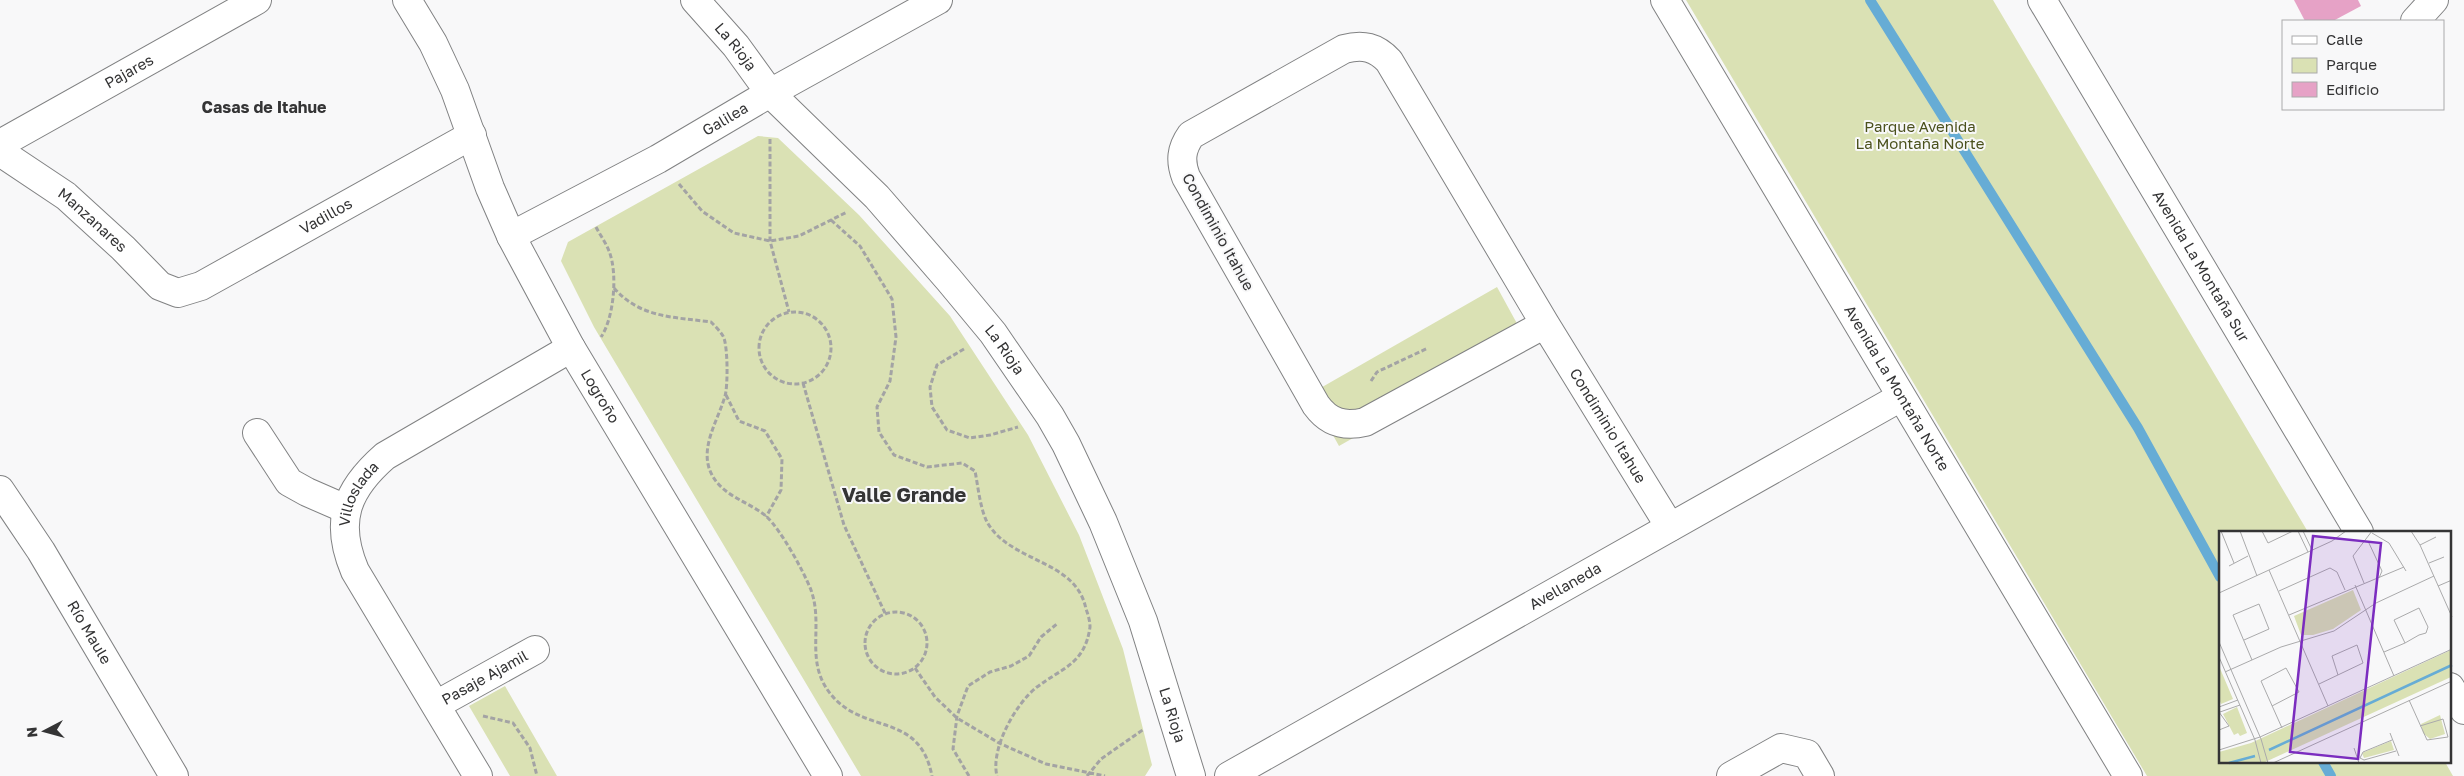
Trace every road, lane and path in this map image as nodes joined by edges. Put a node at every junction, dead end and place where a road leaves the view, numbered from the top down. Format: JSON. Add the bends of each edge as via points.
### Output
{"nodes":[{"id":1,"x":257,"y":0,"type":"edge"},
{"id":2,"x":407,"y":0,"type":"edge"},
{"id":3,"x":696,"y":0,"type":"edge"},
{"id":4,"x":938,"y":0,"type":"edge"},
{"id":5,"x":1665,"y":0,"type":"edge"},
{"id":6,"x":2042,"y":0,"type":"edge"},
{"id":7,"x":2434,"y":0,"type":"edge"},
{"id":8,"x":2416,"y":20,"type":"edge"},
{"id":9,"x":770,"y":93,"type":"junction"},
{"id":10,"x":472,"y":135,"type":"junction"},
{"id":11,"x":0,"y":144,"type":"edge"},
{"id":12,"x":0,"y":152,"type":"edge"},
{"id":13,"x":658,"y":159,"type":"junction"},
{"id":14,"x":877,"y":197,"type":"junction"},
{"id":15,"x":582,"y":200,"type":"junction"},
{"id":16,"x":831,"y":220,"type":"junction"},
{"id":17,"x":511,"y":236,"type":"junction"},
{"id":18,"x":770,"y":241,"type":"junction"},
{"id":19,"x":614,"y":288,"type":"junction"},
{"id":20,"x":178,"y":293,"type":"joint"},
{"id":21,"x":789,"y":312,"type":"junction"},
{"id":22,"x":1545,"y":324,"type":"junction"},
{"id":23,"x":993,"y":333,"type":"junction"},
{"id":24,"x":571,"y":348,"type":"junction"},
{"id":25,"x":803,"y":383,"type":"junction"},
{"id":26,"x":726,"y":394,"type":"junction"},
{"id":27,"x":1901,"y":396,"type":"junction"},
{"id":28,"x":1050,"y":416,"type":"junction"},
{"id":29,"x":257,"y":433,"type":"dead end"},
{"id":30,"x":0,"y":490,"type":"edge"},
{"id":31,"x":346,"y":509,"type":"junction"},
{"id":32,"x":766,"y":517,"type":"junction"},
{"id":33,"x":1670,"y":527,"type":"junction"},
{"id":34,"x":2357,"y":531,"type":"edge"},
{"id":35,"x":885,"y":613,"type":"junction"},
{"id":36,"x":1058,"y":623,"type":"dead end"},
{"id":37,"x":535,"y":650,"type":"dead end"},
{"id":38,"x":915,"y":668,"type":"junction"},
{"id":39,"x":2452,"y":690,"type":"edge"},
{"id":40,"x":436,"y":705,"type":"junction"},
{"id":41,"x":2464,"y":710,"type":"edge"},
{"id":42,"x":1170,"y":711,"type":"junction"},
{"id":43,"x":957,"y":718,"type":"junction"},
{"id":44,"x":999,"y":743,"type":"junction"},
{"id":45,"x":165,"y":773,"type":"edge"},
{"id":46,"x":1088,"y":774,"type":"edge"},
{"id":47,"x":478,"y":776,"type":"edge"},
{"id":48,"x":537,"y":776,"type":"edge"},
{"id":49,"x":828,"y":776,"type":"edge"},
{"id":50,"x":932,"y":776,"type":"edge"},
{"id":51,"x":968,"y":776,"type":"edge"},
{"id":52,"x":997,"y":776,"type":"edge"},
{"id":53,"x":1105,"y":776,"type":"edge"},
{"id":54,"x":1191,"y":776,"type":"edge"},
{"id":55,"x":1229,"y":776,"type":"edge"},
{"id":56,"x":1731,"y":776,"type":"edge"},
{"id":57,"x":1820,"y":776,"type":"edge"},
{"id":58,"x":2128,"y":776,"type":"edge"}],
"edges":[{"from":1,"to":11,"type":"street","name":"Pajares"},
{"from":2,"to":10,"type":"street","name":"Logroño","via":[[433,43]]},
{"from":3,"to":9,"type":"street","name":"La Rioja","via":[[736,46]]},
{"from":4,"to":9,"type":"street","name":"Galilea"},
{"from":5,"to":27,"type":"street","name":"Avenida La Montaña Norte"},
{"from":6,"to":34,"type":"street","name":"Avenida La Montaña Sur"},
{"from":7,"to":8,"type":"street"},
{"from":9,"to":13,"type":"street","name":"Galilea"},
{"from":9,"to":14,"type":"street","name":"La Rioja"},
{"from":9,"to":18,"type":"path"},
{"from":10,"to":17,"type":"street","name":"Logroño"},
{"from":10,"to":20,"type":"street","name":"Vadillos","via":[[201,286]]},
{"from":12,"to":20,"type":"street","name":"Manzanares","via":[[66,196],[160,286]]},
{"from":13,"to":15,"type":"street","name":"Galilea"},
{"from":13,"to":18,"type":"path","via":[[702,211],[734,233]]},
{"from":14,"to":16,"type":"path"},
{"from":14,"to":23,"type":"street","name":"La Rioja"},
{"from":15,"to":17,"type":"street","name":"Galilea"},
{"from":15,"to":19,"type":"path","via":[[610,252]]},
{"from":16,"to":18,"type":"path","via":[[799,236]]},
{"from":16,"to":44,"type":"path","via":[[860,246],[892,299],[896,337],[890,381],[877,408],[879,432],[894,456],[927,467],[962,463],[975,471],[987,522],[1002,539],[1066,574],[1084,598],[1090,626],[1082,653],[1022,702]]},
{"from":17,"to":24,"type":"street","name":"Logroño"},
{"from":18,"to":21,"type":"path"},
{"from":19,"to":24,"type":"path","via":[[608,327],[594,347]]},
{"from":19,"to":26,"type":"path","via":[[622,298],[658,316],[711,322],[724,337]]},
{"from":21,"to":25,"type":"path","via":[[802,312],[817,318],[831,338],[828,363],[821,373]]},
{"from":21,"to":25,"type":"path","via":[[779,314],[764,328],[759,340],[760,356],[764,368],[779,381]]},
{"from":22,"to":22,"type":"street","name":"Condiminio Itahue","via":[[1390,61],[1381,52],[1357,46],[1344,49],[1191,135],[1185,144],[1182,167],[1186,177],[1316,405],[1330,420],[1352,425],[1365,422]]},
{"from":22,"to":33,"type":"street","name":"Condiminio Itahue"},
{"from":23,"to":28,"type":"street","name":"La Rioja"},
{"from":23,"to":28,"type":"path","via":[[937,365],[930,387],[932,407],[947,430],[970,438],[990,436]]},
{"from":24,"to":31,"type":"street","name":"Villoslada","via":[[385,456],[364,476]]},
{"from":24,"to":49,"type":"street","name":"Logroño"},
{"from":25,"to":35,"type":"path","via":[[844,525]]},
{"from":26,"to":32,"type":"path","via":[[739,421],[765,431],[782,459],[781,490]]},
{"from":26,"to":32,"type":"path","via":[[707,449],[712,475],[730,494]]},
{"from":27,"to":33,"type":"street","name":"Avellaneda"},
{"from":27,"to":58,"type":"street","name":"Avenida La Montaña Norte"},
{"from":28,"to":42,"type":"street","name":"La Rioja","via":[[1110,540],[1143,621]]},
{"from":29,"to":31,"type":"street","via":[[290,482]]},
{"from":30,"to":45,"type":"street","name":"Río Maule","via":[[41,551]]},
{"from":31,"to":40,"type":"street","name":"Villoslada","via":[[344,539],[355,571]]},
{"from":32,"to":50,"type":"path","via":[[795,556],[811,592],[815,618],[814,648],[821,679],[838,701],[863,716],[897,728],[916,741],[929,763]]},
{"from":33,"to":55,"type":"street","name":"Avellaneda"},
{"from":35,"to":38,"type":"path","via":[[900,612],[916,618],[923,626],[927,653]]},
{"from":35,"to":38,"type":"path","via":[[872,623],[865,638],[869,660],[888,674],[898,675]]},
{"from":36,"to":43,"type":"path","via":[[1041,637],[1029,656],[990,672],[968,686]]},
{"from":37,"to":40,"type":"street","name":"Pasaje Ajamil"},
{"from":38,"to":43,"type":"path","via":[[935,696]]},
{"from":39,"to":41,"type":"street"},
{"from":40,"to":47,"type":"street","name":"Villoslada"},
{"from":40,"to":48,"type":"path","via":[[513,723],[530,748]]},
{"from":42,"to":46,"type":"path","via":[[1101,760]]},
{"from":42,"to":54,"type":"street","name":"La Rioja"},
{"from":43,"to":44,"type":"path"},
{"from":43,"to":51,"type":"path","via":[[953,749]]},
{"from":44,"to":46,"type":"path","via":[[1046,764]]},
{"from":44,"to":52,"type":"path"},
{"from":46,"to":53,"type":"path"},
{"from":56,"to":57,"type":"street","via":[[1781,748],[1807,754]]}]}
